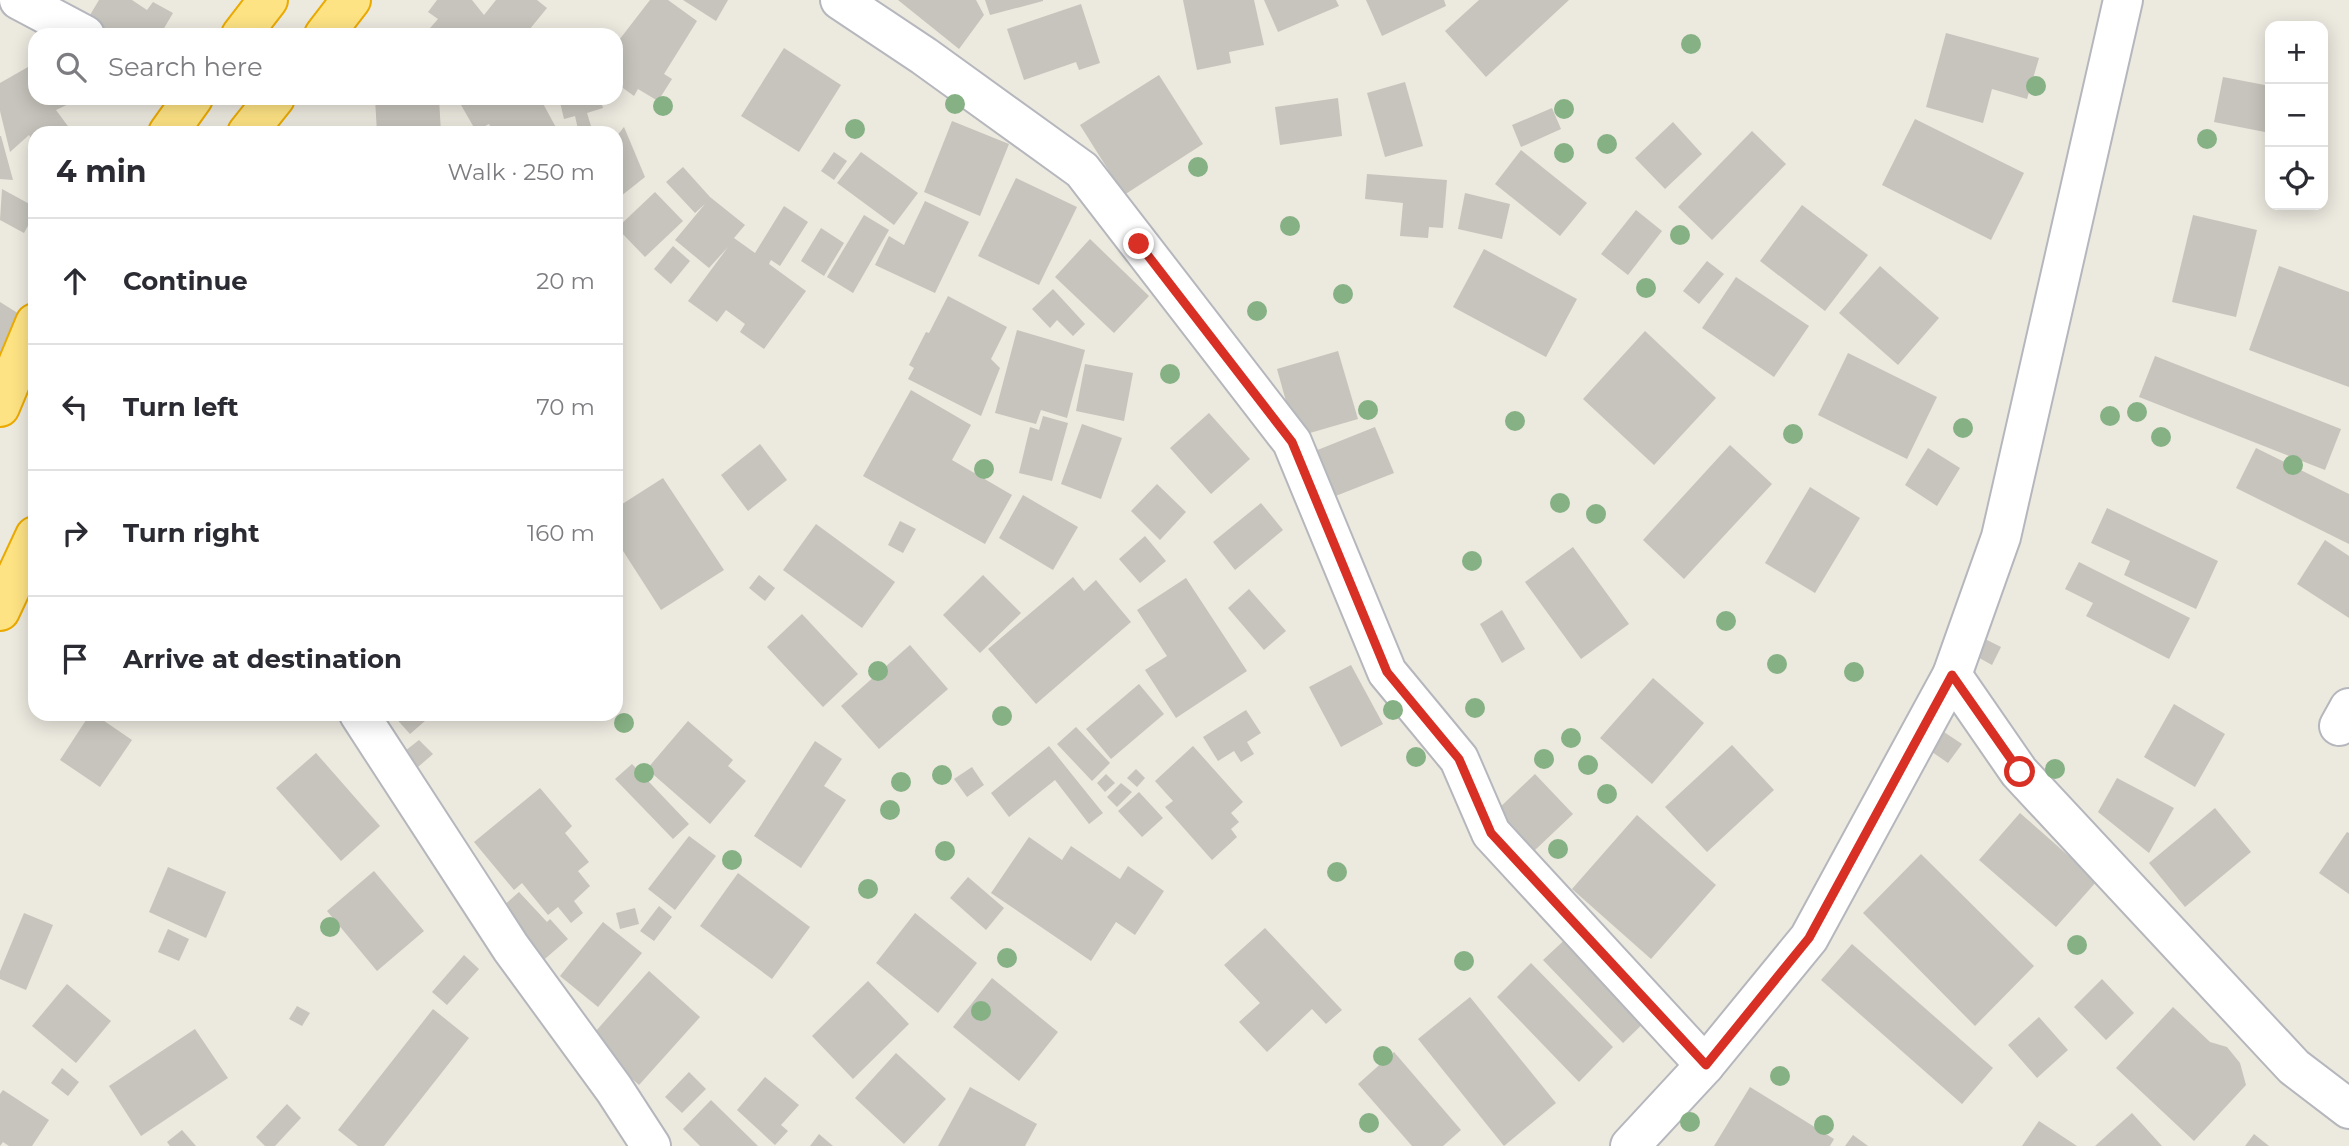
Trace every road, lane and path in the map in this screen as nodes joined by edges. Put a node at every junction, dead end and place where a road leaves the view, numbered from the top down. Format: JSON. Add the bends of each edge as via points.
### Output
{"nodes":[{"id":1,"x":19,"y":0,"type":"edge"},
{"id":2,"x":268,"y":0,"type":"edge"},
{"id":3,"x":351,"y":0,"type":"edge"},
{"id":4,"x":841,"y":0,"type":"edge"},
{"id":5,"x":2123,"y":0,"type":"edge"},
{"id":6,"x":72,"y":28,"type":"edge"},
{"id":7,"x":247,"y":28,"type":"edge"},
{"id":8,"x":329,"y":28,"type":"edge"},
{"id":9,"x":188,"y":105,"type":"edge"},
{"id":10,"x":269,"y":105,"type":"edge"},
{"id":11,"x":173,"y":126,"type":"edge"},
{"id":12,"x":253,"y":126,"type":"edge"},
{"id":13,"x":28,"y":340,"type":"edge"},
{"id":14,"x":0,"y":407,"type":"edge"},
{"id":15,"x":28,"y":551,"type":"edge"},
{"id":16,"x":0,"y":611,"type":"edge"},
{"id":17,"x":1952,"y":675,"type":"junction"},
{"id":18,"x":364,"y":721,"type":"edge"},
{"id":19,"x":1706,"y":1065,"type":"junction"},
{"id":20,"x":2349,"y":1110,"type":"edge"},
{"id":21,"x":651,"y":1146,"type":"edge"},
{"id":22,"x":1630,"y":1146,"type":"edge"}],
"edges":[{"from":1,"to":6,"type":"street"},
{"from":2,"to":7,"type":"highway"},
{"from":3,"to":8,"type":"highway"},
{"from":4,"to":19,"type":"street","via":[[1082,170],[1292,442],[1387,672],[1459,759],[1491,833]]},
{"from":5,"to":17,"type":"street","via":[[2001,537]]},
{"from":9,"to":11,"type":"highway"},
{"from":10,"to":12,"type":"highway"},
{"from":13,"to":14,"type":"highway"},
{"from":15,"to":16,"type":"highway"},
{"from":17,"to":19,"type":"street","via":[[1809,938]]},
{"from":17,"to":20,"type":"street","via":[[2020,772],[2294,1067]]},
{"from":18,"to":21,"type":"street","via":[[512,948]]},
{"from":19,"to":22,"type":"street"}]}
